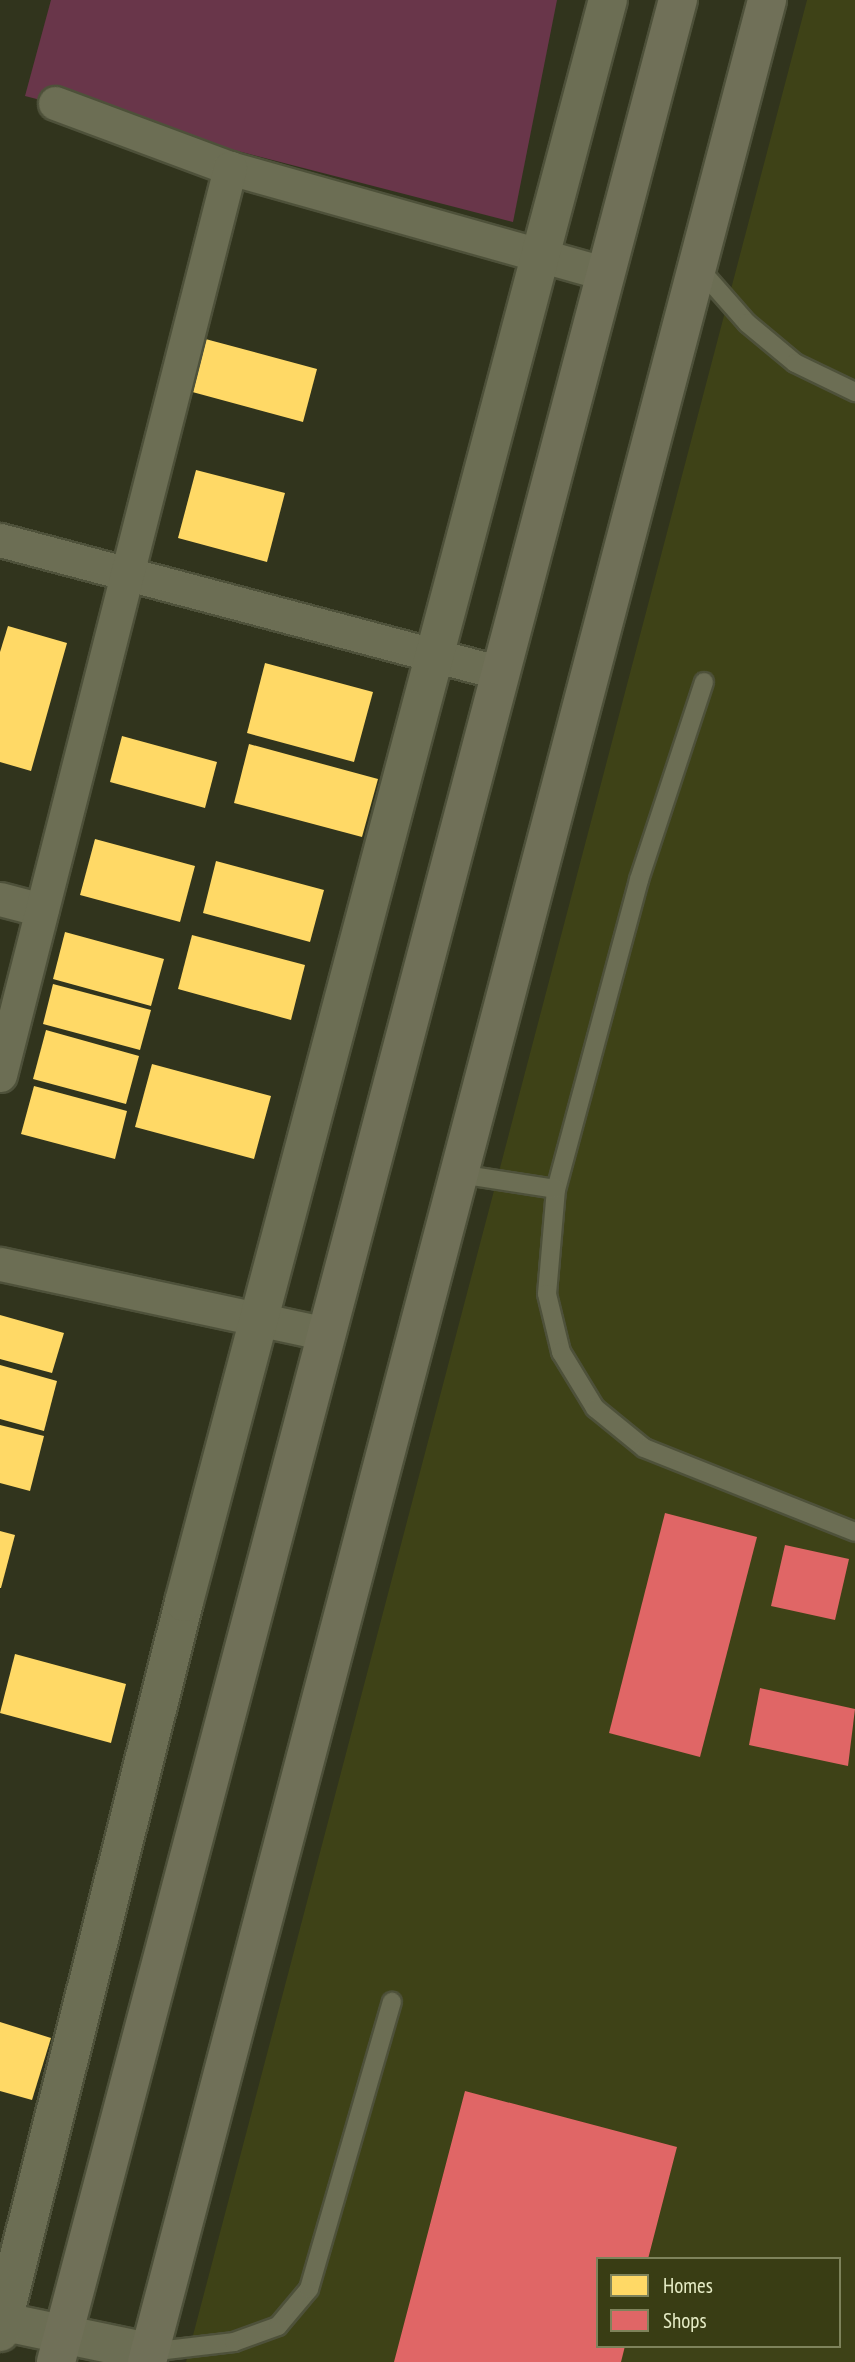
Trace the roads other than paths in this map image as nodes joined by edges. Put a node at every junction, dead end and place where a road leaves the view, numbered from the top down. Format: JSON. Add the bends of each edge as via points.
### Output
{"nodes":[{"id":1,"x":608,"y":0,"type":"edge"},
{"id":2,"x":678,"y":0,"type":"edge"},
{"id":3,"x":767,"y":0,"type":"edge"},
{"id":4,"x":55,"y":103,"type":"dead end"},
{"id":5,"x":230,"y":168,"type":"junction"},
{"id":6,"x":540,"y":258,"type":"junction"},
{"id":7,"x":697,"y":266,"type":"junction"},
{"id":8,"x":606,"y":274,"type":"junction"},
{"id":9,"x":855,"y":392,"type":"edge"},
{"id":10,"x":0,"y":540,"type":"edge"},
{"id":11,"x":128,"y":574,"type":"junction"},
{"id":12,"x":434,"y":656,"type":"junction"},
{"id":13,"x":501,"y":673,"type":"junction"},
{"id":14,"x":704,"y":682,"type":"dead end"},
{"id":15,"x":0,"y":899,"type":"edge"},
{"id":16,"x":42,"y":910,"type":"junction"},
{"id":17,"x":0,"y":1075,"type":"edge"},
{"id":18,"x":459,"y":1174,"type":"junction"},
{"id":19,"x":556,"y":1189,"type":"junction"},
{"id":20,"x":0,"y":1264,"type":"edge"},
{"id":21,"x":259,"y":1318,"type":"junction"},
{"id":22,"x":327,"y":1334,"type":"junction"},
{"id":23,"x":855,"y":1532,"type":"edge"},
{"id":24,"x":392,"y":2002,"type":"dead end"},
{"id":25,"x":1,"y":2325,"type":"edge"},
{"id":26,"x":59,"y":2348,"type":"edge"},
{"id":27,"x":148,"y":2357,"type":"edge"}],
"edges":[{"from":1,"to":6,"type":"street"},
{"from":2,"to":8,"type":"main road"},
{"from":3,"to":7,"type":"main road"},
{"from":4,"to":5,"type":"street"},
{"from":5,"to":6,"type":"street"},
{"from":5,"to":11,"type":"street"},
{"from":6,"to":8,"type":"street"},
{"from":6,"to":12,"type":"street"},
{"from":7,"to":9,"type":"lane","via":[[747,323],[795,363]]},
{"from":7,"to":18,"type":"main road"},
{"from":8,"to":13,"type":"main road"},
{"from":10,"to":11,"type":"street"},
{"from":11,"to":12,"type":"street"},
{"from":11,"to":16,"type":"street"},
{"from":12,"to":13,"type":"street"},
{"from":12,"to":21,"type":"street"},
{"from":13,"to":22,"type":"main road"},
{"from":14,"to":19,"type":"lane","via":[[639,880]]},
{"from":15,"to":16,"type":"street"},
{"from":16,"to":17,"type":"street"},
{"from":18,"to":19,"type":"lane"},
{"from":18,"to":27,"type":"main road"},
{"from":19,"to":23,"type":"lane","via":[[547,1294],[561,1352],[595,1408],[644,1448]]},
{"from":20,"to":21,"type":"street"},
{"from":21,"to":22,"type":"street"},
{"from":21,"to":25,"type":"street"},
{"from":22,"to":26,"type":"main road"},
{"from":24,"to":27,"type":"lane","via":[[309,2289],[278,2326],[234,2342]]},
{"from":25,"to":26,"type":"street"},
{"from":26,"to":27,"type":"street"}]}
